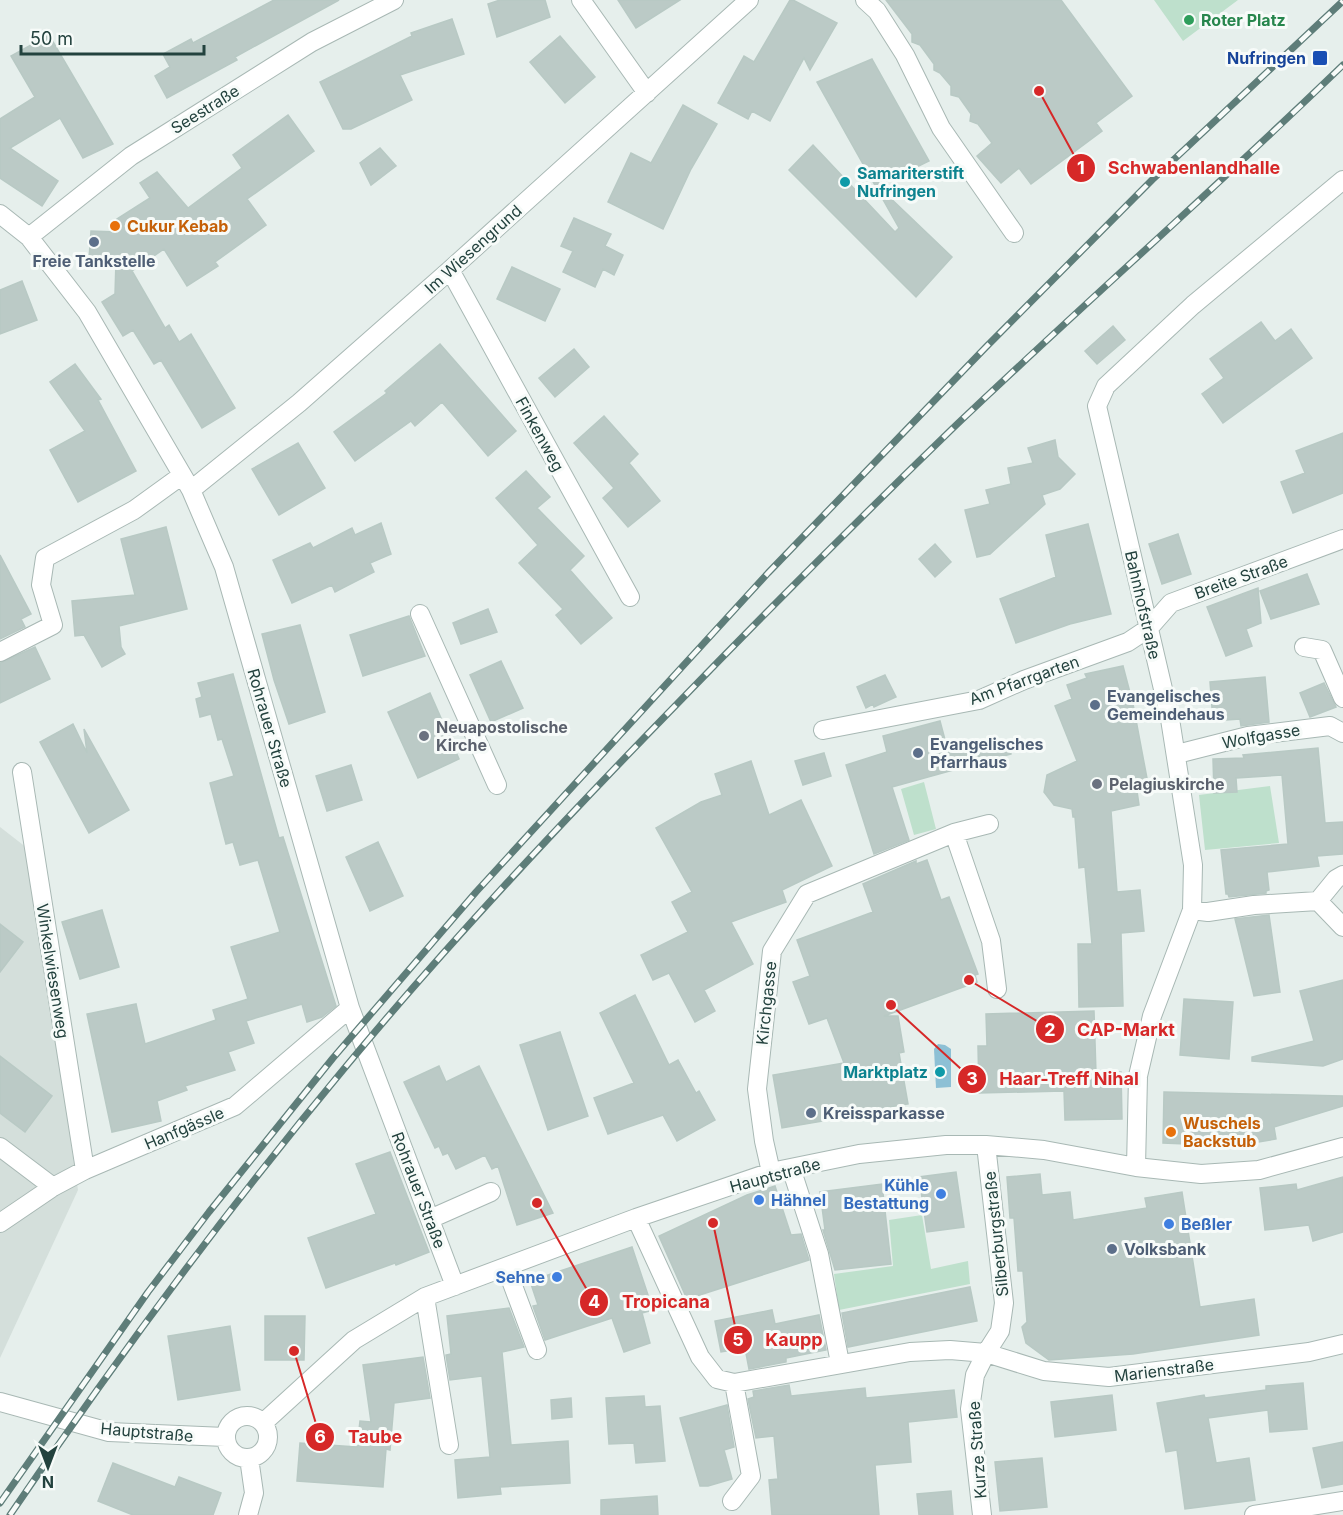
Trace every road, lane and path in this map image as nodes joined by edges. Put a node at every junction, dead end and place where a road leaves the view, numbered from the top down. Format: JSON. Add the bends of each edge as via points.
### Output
{"nodes":[{"id":1,"x":394,"y":0,"type":"edge"},
{"id":2,"x":581,"y":0,"type":"edge"},
{"id":3,"x":749,"y":0,"type":"edge"},
{"id":4,"x":865,"y":0,"type":"edge"},
{"id":5,"x":647,"y":93,"type":"junction"},
{"id":6,"x":1343,"y":180,"type":"edge"},
{"id":7,"x":0,"y":214,"type":"edge"},
{"id":8,"x":1014,"y":233,"type":"dead end"},
{"id":9,"x":29,"y":237,"type":"junction"},
{"id":10,"x":450,"y":270,"type":"junction"},
{"id":11,"x":186,"y":483,"type":"junction"},
{"id":12,"x":1343,"y":539,"type":"edge"},
{"id":13,"x":630,"y":597,"type":"dead end"},
{"id":14,"x":420,"y":614,"type":"dead end"},
{"id":15,"x":1149,"y":628,"type":"junction"},
{"id":16,"x":1304,"y":646,"type":"dead end"},
{"id":17,"x":0,"y":652,"type":"edge"},
{"id":18,"x":1343,"y":698,"type":"edge"},
{"id":19,"x":823,"y":730,"type":"dead end"},
{"id":20,"x":1343,"y":734,"type":"edge"},
{"id":21,"x":1177,"y":754,"type":"junction"},
{"id":22,"x":22,"y":772,"type":"dead end"},
{"id":23,"x":497,"y":785,"type":"dead end"},
{"id":24,"x":989,"y":824,"type":"dead end"},
{"id":25,"x":954,"y":833,"type":"junction"},
{"id":26,"x":1343,"y":875,"type":"edge"},
{"id":27,"x":1318,"y":901,"type":"junction"},
{"id":28,"x":1192,"y":910,"type":"junction"},
{"id":29,"x":1343,"y":927,"type":"edge"},
{"id":30,"x":997,"y":989,"type":"dead end"},
{"id":31,"x":350,"y":1008,"type":"junction"},
{"id":32,"x":986,"y":1145,"type":"junction"},
{"id":33,"x":0,"y":1147,"type":"edge"},
{"id":34,"x":1343,"y":1147,"type":"edge"},
{"id":35,"x":1136,"y":1167,"type":"junction"},
{"id":36,"x":791,"y":1168,"type":"junction"},
{"id":37,"x":85,"y":1170,"type":"junction"},
{"id":38,"x":771,"y":1172,"type":"junction"},
{"id":39,"x":52,"y":1187,"type":"junction"},
{"id":40,"x":491,"y":1192,"type":"dead end"},
{"id":41,"x":636,"y":1218,"type":"junction"},
{"id":42,"x":430,"y":1219,"type":"junction"},
{"id":43,"x":0,"y":1223,"type":"edge"},
{"id":44,"x":506,"y":1267,"type":"junction"},
{"id":45,"x":455,"y":1286,"type":"junction"},
{"id":46,"x":425,"y":1297,"type":"junction"},
{"id":47,"x":1343,"y":1344,"type":"edge"},
{"id":48,"x":537,"y":1350,"type":"dead end"},
{"id":49,"x":986,"y":1353,"type":"junction"},
{"id":50,"x":840,"y":1363,"type":"junction"},
{"id":51,"x":734,"y":1383,"type":"junction"},
{"id":52,"x":0,"y":1402,"type":"edge"},
{"id":53,"x":263,"y":1423,"type":"junction"},
{"id":54,"x":225,"y":1437,"type":"junction"},
{"id":55,"x":449,"y":1445,"type":"dead end"},
{"id":56,"x":249,"y":1458,"type":"junction"},
{"id":57,"x":732,"y":1501,"type":"dead end"},
{"id":58,"x":1343,"y":1501,"type":"edge"},
{"id":59,"x":248,"y":1515,"type":"edge"},
{"id":60,"x":982,"y":1515,"type":"edge"},
{"id":61,"x":1254,"y":1515,"type":"edge"}],
"edges":[{"from":1,"to":9,"type":"street","name":"Seestraße","via":[[312,42],[131,156]]},
{"from":2,"to":5,"type":"street"},
{"from":3,"to":5,"type":"street","name":"Im Wiesengrund"},
{"from":4,"to":8,"type":"street","via":[[877,11],[905,55],[941,128]]},
{"from":5,"to":10,"type":"street","name":"Im Wiesengrund"},
{"from":6,"to":15,"type":"street","name":"Bahnhofstraße","via":[[1193,305],[1106,386],[1097,406]]},
{"from":7,"to":9,"type":"street","name":"Rohrauer Straße"},
{"from":9,"to":11,"type":"street","name":"Rohrauer Straße","via":[[87,312]]},
{"from":10,"to":11,"type":"street","name":"Im Wiesengrund","via":[[299,403]]},
{"from":10,"to":13,"type":"street","name":"Finkenweg"},
{"from":11,"to":17,"type":"street","name":"Im Wiesengrund","via":[[45,558],[41,585],[53,625]]},
{"from":11,"to":31,"type":"street","name":"Rohrauer Straße","via":[[224,567]]},
{"from":12,"to":15,"type":"street","name":"Breite Straße","via":[[1171,603]]},
{"from":14,"to":23,"type":"street"},
{"from":15,"to":19,"type":"street","name":"Am Pfarrgarten","via":[[1128,642],[979,700]]},
{"from":15,"to":21,"type":"street","name":"Bahnhofstraße"},
{"from":16,"to":18,"type":"street","via":[[1322,650]]},
{"from":20,"to":21,"type":"street","name":"Wolfgasse","via":[[1330,726],[1283,731]]},
{"from":21,"to":28,"type":"street","name":"Bahnhofstraße","via":[[1193,865]]},
{"from":22,"to":37,"type":"street","name":"Winkelwiesenweg"},
{"from":24,"to":25,"type":"street","name":"Kirchgasse"},
{"from":25,"to":30,"type":"street","via":[[991,941]]},
{"from":25,"to":38,"type":"street","name":"Kirchgasse","via":[[807,894],[772,951],[757,1089]]},
{"from":26,"to":27,"type":"street"},
{"from":27,"to":28,"type":"street","via":[[1208,912]]},
{"from":27,"to":29,"type":"street"},
{"from":28,"to":35,"type":"street","name":"Bahnhofstraße","via":[[1146,1035],[1138,1076]]},
{"from":31,"to":37,"type":"street","name":"Hanfgässle","via":[[235,1106]]},
{"from":31,"to":42,"type":"street","name":"Rohrauer Straße"},
{"from":32,"to":35,"type":"street","name":"Hauptstraße","via":[[1044,1150]]},
{"from":32,"to":36,"type":"street","name":"Hauptstraße","via":[[946,1145],[859,1155]]},
{"from":32,"to":49,"type":"street","name":"Silberburgstraße","via":[[1004,1304],[1000,1331]]},
{"from":33,"to":39,"type":"street"},
{"from":34,"to":35,"type":"street","name":"Hauptstraße","via":[[1260,1170],[1201,1174]]},
{"from":36,"to":38,"type":"street","name":"Hauptstraße"},
{"from":36,"to":50,"type":"street","via":[[819,1254]]},
{"from":37,"to":39,"type":"street","name":"Hanfgässle"},
{"from":38,"to":41,"type":"street","name":"Hauptstraße"},
{"from":39,"to":43,"type":"street","name":"Hanfgässle"},
{"from":40,"to":42,"type":"street"},
{"from":41,"to":44,"type":"street","name":"Hauptstraße"},
{"from":41,"to":51,"type":"street","via":[[700,1357],[717,1379]]},
{"from":42,"to":45,"type":"street","name":"Rohrauer Straße"},
{"from":44,"to":45,"type":"street","name":"Hauptstraße"},
{"from":44,"to":48,"type":"street"},
{"from":45,"to":46,"type":"street","name":"Hauptstraße"},
{"from":46,"to":53,"type":"street","name":"Hauptstraße","via":[[354,1340]]},
{"from":46,"to":55,"type":"street"},
{"from":47,"to":49,"type":"street","name":"Marienstraße","via":[[1309,1352],[1109,1377],[1044,1371]]},
{"from":49,"to":50,"type":"street","via":[[910,1352]]},
{"from":49,"to":60,"type":"street","name":"Kurze Straße","via":[[975,1375],[970,1409]]},
{"from":50,"to":51,"type":"street"},
{"from":51,"to":57,"type":"street","via":[[751,1476]]},
{"from":52,"to":54,"type":"street","name":"Hauptstraße","via":[[109,1432]]},
{"from":53,"to":54,"type":"street","via":[[251,1416],[238,1417],[228,1426]]},
{"from":53,"to":56,"type":"street","via":[[267,1443],[259,1455]]},
{"from":54,"to":56,"type":"street","via":[[231,1452]]},
{"from":56,"to":59,"type":"street","via":[[254,1493]]},
{"from":58,"to":61,"type":"street"}]}
